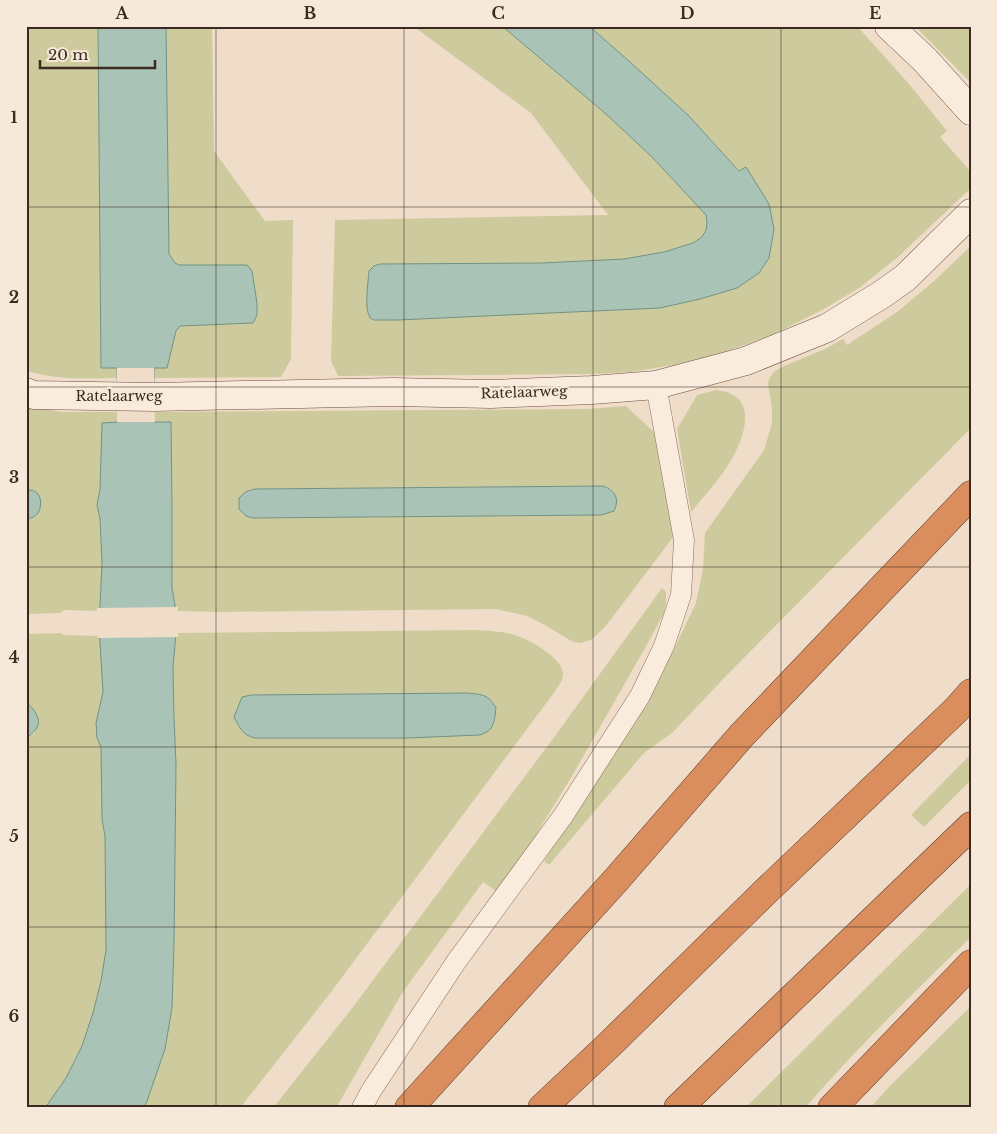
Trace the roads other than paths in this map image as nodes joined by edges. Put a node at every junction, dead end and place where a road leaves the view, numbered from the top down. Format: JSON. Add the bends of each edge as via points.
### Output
{"nodes":[{"id":1,"x":889,"y":26,"type":"edge"},
{"id":2,"x":971,"y":110,"type":"edge"},
{"id":3,"x":971,"y":213,"type":"edge"},
{"id":4,"x":656,"y":385,"type":"junction"},
{"id":5,"x":26,"y":392,"type":"edge"},
{"id":6,"x":971,"y":495,"type":"edge"},
{"id":7,"x":971,"y":693,"type":"edge"},
{"id":8,"x":971,"y":826,"type":"edge"},
{"id":9,"x":971,"y":964,"type":"edge"},
{"id":10,"x":362,"y":1108,"type":"edge"},
{"id":11,"x":409,"y":1108,"type":"edge"},
{"id":12,"x":542,"y":1108,"type":"edge"},
{"id":13,"x":678,"y":1108,"type":"edge"},
{"id":14,"x":832,"y":1108,"type":"edge"}],
"edges":[{"from":1,"to":2,"type":"street"},
{"from":3,"to":4,"type":"street","name":"Ratelaarweg","via":[[905,278],[827,328],[746,361]]},
{"from":4,"to":5,"type":"street","name":"Ratelaarweg","via":[[491,394],[393,392],[117,397],[34,395]]},
{"from":4,"to":10,"type":"lane","via":[[684,540],[681,595],[664,646],[640,696],[563,816],[456,962]]},
{"from":6,"to":11,"type":"highway","via":[[742,735],[616,880]]},
{"from":7,"to":12,"type":"highway"},
{"from":8,"to":13,"type":"highway"},
{"from":9,"to":14,"type":"highway"}]}
